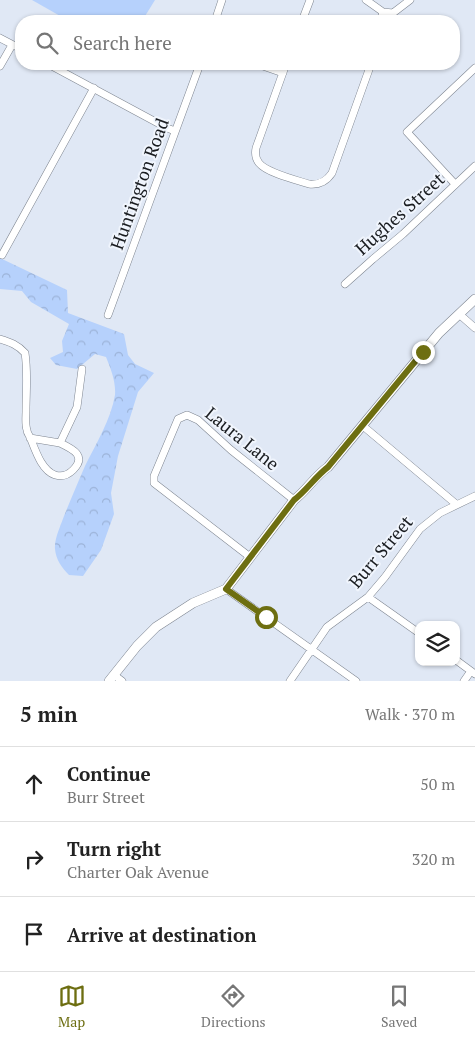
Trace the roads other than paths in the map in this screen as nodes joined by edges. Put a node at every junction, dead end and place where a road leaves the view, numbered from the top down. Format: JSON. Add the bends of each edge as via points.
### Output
{"nodes":[{"id":1,"x":222,"y":0,"type":"edge"},
{"id":2,"x":310,"y":0,"type":"edge"},
{"id":3,"x":366,"y":0,"type":"edge"},
{"id":4,"x":410,"y":0,"type":"edge"},
{"id":5,"x":384,"y":12,"type":"junction"},
{"id":6,"x":217,"y":15,"type":"edge"},
{"id":7,"x":304,"y":15,"type":"edge"},
{"id":8,"x":383,"y":15,"type":"edge"},
{"id":9,"x":0,"y":38,"type":"edge"},
{"id":10,"x":12,"y":44,"type":"junction"},
{"id":11,"x":15,"y":46,"type":"edge"},
{"id":12,"x":0,"y":66,"type":"edge"},
{"id":13,"x":475,"y":68,"type":"edge"},
{"id":14,"x":60,"y":70,"type":"edge"},
{"id":15,"x":198,"y":70,"type":"edge"},
{"id":16,"x":274,"y":70,"type":"edge"},
{"id":17,"x":284,"y":70,"type":"edge"},
{"id":18,"x":369,"y":70,"type":"edge"},
{"id":19,"x":283,"y":73,"type":"junction"},
{"id":20,"x":94,"y":88,"type":"junction"},
{"id":21,"x":175,"y":131,"type":"junction"},
{"id":22,"x":475,"y":166,"type":"edge"},
{"id":23,"x":455,"y":184,"type":"junction"},
{"id":24,"x":2,"y":255,"type":"dead end"},
{"id":25,"x":345,"y":284,"type":"dead end"},
{"id":26,"x":475,"y":299,"type":"edge"},
{"id":27,"x":459,"y":314,"type":"junction"},
{"id":28,"x":108,"y":315,"type":"dead end"},
{"id":29,"x":475,"y":328,"type":"edge"},
{"id":30,"x":0,"y":339,"type":"edge"},
{"id":31,"x":82,"y":369,"type":"dead end"},
{"id":32,"x":363,"y":426,"type":"junction"},
{"id":33,"x":30,"y":438,"type":"junction"},
{"id":34,"x":60,"y":443,"type":"junction"},
{"id":35,"x":475,"y":496,"type":"edge"},
{"id":36,"x":294,"y":500,"type":"junction"},
{"id":37,"x":456,"y":504,"type":"junction"},
{"id":38,"x":250,"y":557,"type":"junction"},
{"id":39,"x":226,"y":589,"type":"junction"},
{"id":40,"x":368,"y":597,"type":"junction"},
{"id":41,"x":415,"y":630,"type":"edge"},
{"id":42,"x":313,"y":649,"type":"junction"},
{"id":43,"x":460,"y":663,"type":"edge"},
{"id":44,"x":473,"y":673,"type":"edge"},
{"id":45,"x":111,"y":678,"type":"edge"},
{"id":46,"x":122,"y":681,"type":"edge"},
{"id":47,"x":290,"y":681,"type":"edge"},
{"id":48,"x":356,"y":681,"type":"edge"},
{"id":49,"x":464,"y":681,"type":"edge"}],
"edges":[{"from":1,"to":6,"type":"street"},
{"from":2,"to":7,"type":"street"},
{"from":3,"to":5,"type":"street"},
{"from":4,"to":5,"type":"street","via":[[393,13]]},
{"from":5,"to":8,"type":"street"},
{"from":9,"to":10,"type":"street"},
{"from":10,"to":11,"type":"street"},
{"from":10,"to":12,"type":"street"},
{"from":13,"to":23,"type":"street","via":[[407,132]]},
{"from":14,"to":20,"type":"street"},
{"from":15,"to":21,"type":"street","name":"Huntington Road"},
{"from":16,"to":19,"type":"street"},
{"from":17,"to":19,"type":"street"},
{"from":18,"to":19,"type":"street","via":[[332,173],[314,184],[269,170],[256,158],[256,148]]},
{"from":20,"to":21,"type":"street"},
{"from":20,"to":24,"type":"street"},
{"from":21,"to":28,"type":"street","name":"Huntington Road"},
{"from":22,"to":23,"type":"street","name":"Hughes Street"},
{"from":23,"to":25,"type":"street","name":"Hughes Street","via":[[404,234]]},
{"from":26,"to":27,"type":"street"},
{"from":27,"to":29,"type":"street"},
{"from":27,"to":32,"type":"street"},
{"from":30,"to":33,"type":"street","via":[[20,347],[25,353],[26,430]]},
{"from":31,"to":34,"type":"street","via":[[77,407]]},
{"from":32,"to":36,"type":"street"},
{"from":32,"to":37,"type":"street"},
{"from":33,"to":34,"type":"street"},
{"from":33,"to":34,"type":"street","via":[[46,468],[61,476],[77,466],[79,457],[74,450]]},
{"from":35,"to":37,"type":"street","name":"Burr Street"},
{"from":36,"to":38,"type":"street"},
{"from":36,"to":38,"type":"street","name":"Laura Lane","via":[[198,420],[187,415],[178,419],[154,483]]},
{"from":37,"to":40,"type":"street","name":"Burr Street","via":[[434,516],[420,529]]},
{"from":38,"to":39,"type":"street"},
{"from":39,"to":42,"type":"street"},
{"from":39,"to":45,"type":"street","via":[[192,603],[156,627]]},
{"from":40,"to":41,"type":"street"},
{"from":40,"to":42,"type":"street","name":"Burr Street","via":[[332,622]]},
{"from":42,"to":47,"type":"street","name":"Burr Street"},
{"from":42,"to":48,"type":"street"},
{"from":43,"to":44,"type":"street"},
{"from":44,"to":49,"type":"street"},
{"from":45,"to":46,"type":"street"}]}
